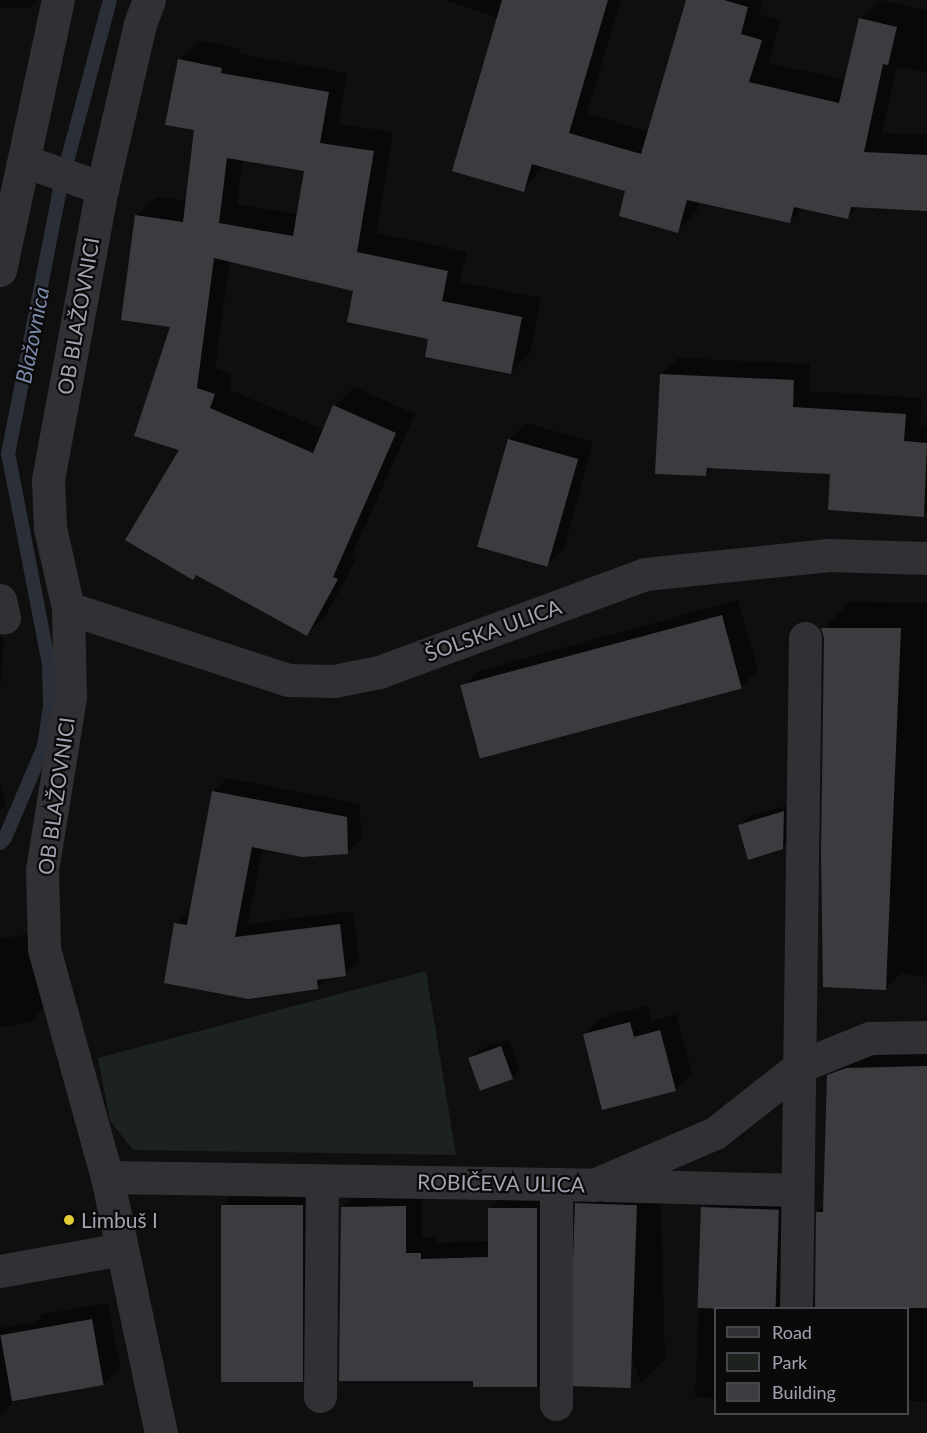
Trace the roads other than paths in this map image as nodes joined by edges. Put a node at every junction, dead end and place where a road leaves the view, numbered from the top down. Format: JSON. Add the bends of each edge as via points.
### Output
{"nodes":[{"id":1,"x":58,"y":0,"type":"edge"},
{"id":2,"x":149,"y":0,"type":"edge"},
{"id":3,"x":31,"y":164,"type":"junction"},
{"id":4,"x":93,"y":185,"type":"junction"},
{"id":5,"x":0,"y":270,"type":"edge"},
{"id":6,"x":927,"y":558,"type":"edge"},
{"id":7,"x":68,"y":608,"type":"junction"},
{"id":8,"x":805,"y":638,"type":"dead end"},
{"id":9,"x":927,"y":1037,"type":"edge"},
{"id":10,"x":800,"y":1066,"type":"junction"},
{"id":11,"x":107,"y":1177,"type":"junction"},
{"id":12,"x":322,"y":1181,"type":"junction"},
{"id":13,"x":555,"y":1184,"type":"junction"},
{"id":14,"x":594,"y":1185,"type":"junction"},
{"id":15,"x":797,"y":1190,"type":"junction"},
{"id":16,"x":122,"y":1249,"type":"junction"},
{"id":17,"x":0,"y":1271,"type":"edge"},
{"id":18,"x":796,"y":1307,"type":"edge"},
{"id":19,"x":320,"y":1396,"type":"dead end"},
{"id":20,"x":556,"y":1404,"type":"dead end"},
{"id":21,"x":161,"y":1433,"type":"edge"}],
"edges":[{"from":1,"to":3,"type":"street"},
{"from":2,"to":4,"type":"street","name":"OB BLAŽOVNICI"},
{"from":3,"to":4,"type":"street"},
{"from":3,"to":5,"type":"street"},
{"from":4,"to":7,"type":"street","name":"OB BLAŽOVNICI","via":[[48,480],[50,528]]},
{"from":6,"to":7,"type":"street","name":"ŠOLSKA ULICA","via":[[829,555],[645,574],[379,672],[334,681],[288,680]]},
{"from":7,"to":11,"type":"street","name":"OB BLAŽOVNICI","via":[[70,698],[42,870],[44,949]]},
{"from":8,"to":10,"type":"street"},
{"from":9,"to":10,"type":"street","name":"ROBIČEVA ULICA","via":[[870,1038]]},
{"from":10,"to":14,"type":"street","name":"ROBIČEVA ULICA","via":[[715,1133]]},
{"from":10,"to":15,"type":"street"},
{"from":11,"to":12,"type":"street","name":"ROBIČEVA ULICA"},
{"from":11,"to":16,"type":"street","name":"OB BLAŽOVNICI"},
{"from":12,"to":13,"type":"street","name":"ROBIČEVA ULICA"},
{"from":12,"to":19,"type":"street"},
{"from":13,"to":14,"type":"street","name":"ROBIČEVA ULICA"},
{"from":13,"to":20,"type":"street"},
{"from":14,"to":15,"type":"street"},
{"from":15,"to":18,"type":"street"},
{"from":16,"to":17,"type":"street"},
{"from":16,"to":21,"type":"street","name":"OB BLAŽOVNICI"}]}
